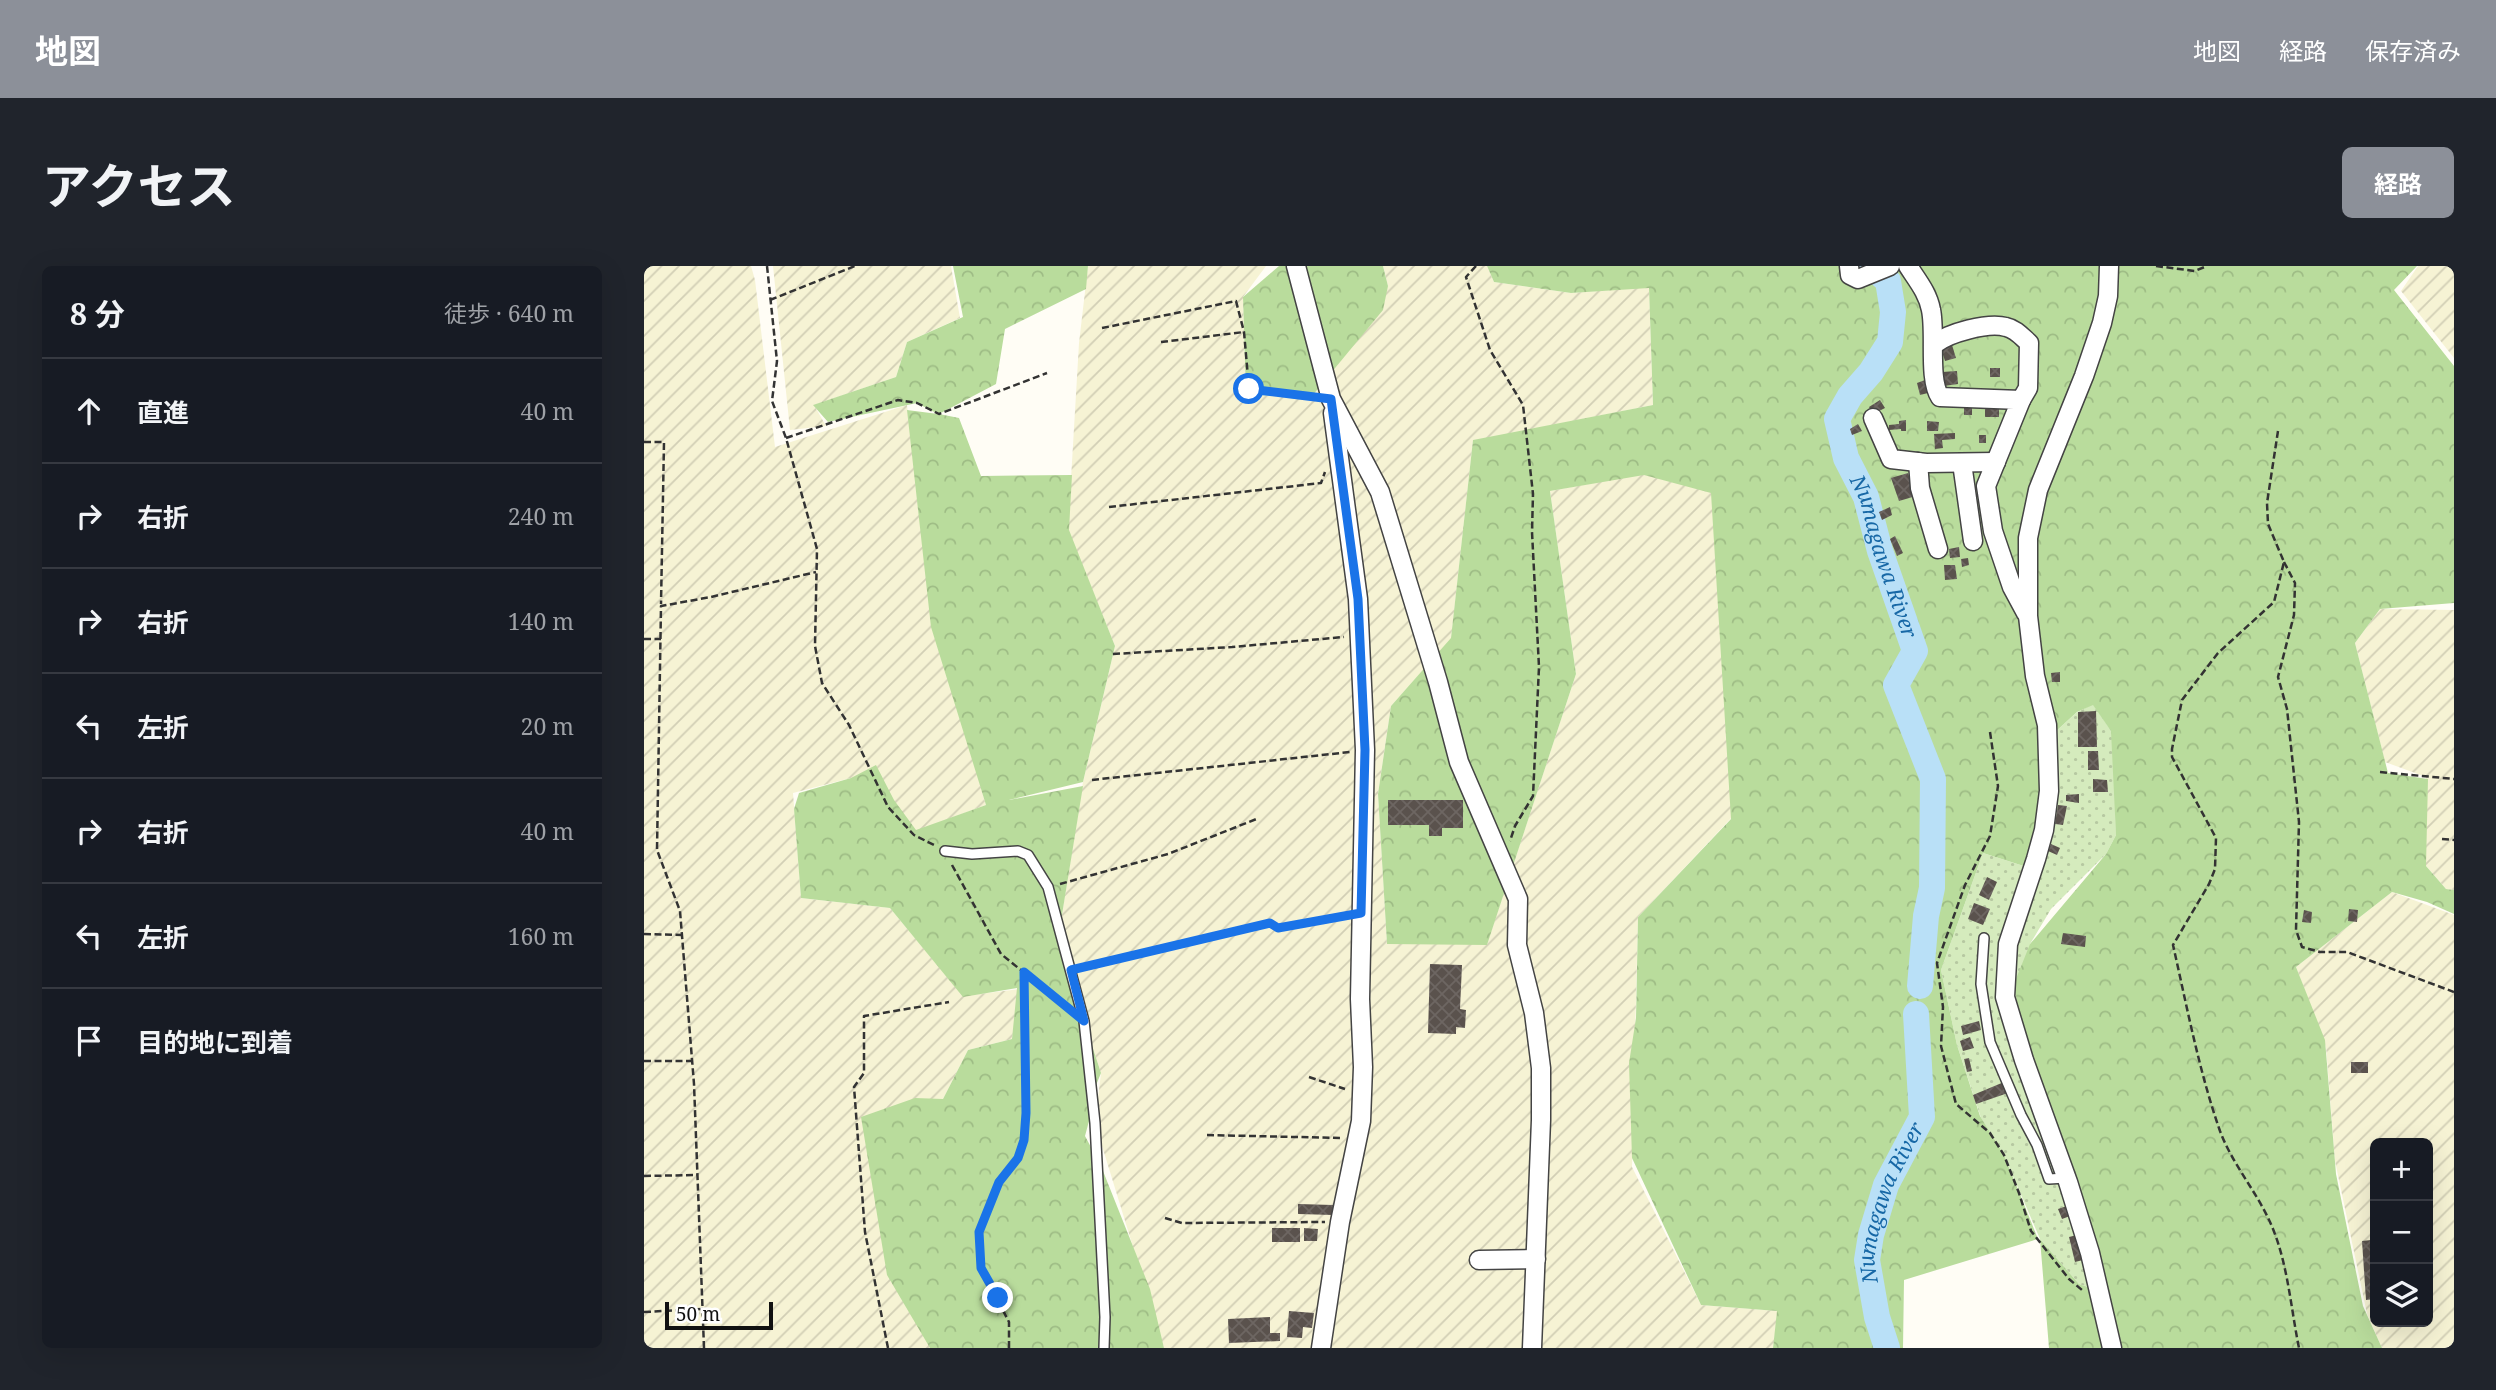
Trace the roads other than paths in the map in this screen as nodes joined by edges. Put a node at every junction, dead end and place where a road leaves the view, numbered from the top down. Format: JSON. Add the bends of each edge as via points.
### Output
{"nodes":[{"id":1,"x":1296,"y":266,"type":"edge"},
{"id":2,"x":1849,"y":266,"type":"edge"},
{"id":3,"x":1890,"y":266,"type":"edge"},
{"id":4,"x":1908,"y":266,"type":"edge"},
{"id":5,"x":2109,"y":266,"type":"edge"},
{"id":6,"x":1935,"y":344,"type":"junction"},
{"id":7,"x":1331,"y":399,"type":"junction"},
{"id":8,"x":2021,"y":400,"type":"junction"},
{"id":9,"x":1873,"y":418,"type":"dead end"},
{"id":10,"x":1917,"y":462,"type":"junction"},
{"id":11,"x":1996,"y":462,"type":"junction"},
{"id":12,"x":1962,"y":463,"type":"junction"},
{"id":13,"x":1973,"y":541,"type":"dead end"},
{"id":14,"x":1938,"y":549,"type":"dead end"},
{"id":15,"x":2028,"y":616,"type":"junction"},
{"id":16,"x":945,"y":851,"type":"road end"},
{"id":17,"x":1984,"y":938,"type":"dead end"},
{"id":18,"x":2066,"y":1178,"type":"junction"},
{"id":19,"x":1536,"y":1259,"type":"junction"},
{"id":20,"x":1479,"y":1260,"type":"dead end"},
{"id":21,"x":1104,"y":1348,"type":"edge"},
{"id":22,"x":1321,"y":1348,"type":"edge"},
{"id":23,"x":1532,"y":1348,"type":"edge"},
{"id":24,"x":2112,"y":1348,"type":"edge"}],
"edges":[{"from":1,"to":7,"type":"street"},
{"from":2,"to":3,"type":"street","via":[[1850,275],[1858,279]]},
{"from":4,"to":6,"type":"street","via":[[1931,309]]},
{"from":5,"to":15,"type":"street","via":[[2102,323],[2038,490],[2028,538]]},
{"from":6,"to":8,"type":"street","via":[[1934,379],[1940,397]]},
{"from":6,"to":8,"type":"street","via":[[1944,337],[1991,326],[2016,331],[2029,343],[2028,388]]},
{"from":7,"to":19,"type":"street","via":[[1380,492],[1459,762],[1518,899],[1517,945],[1534,1013],[1541,1068]]},
{"from":7,"to":22,"type":"street","via":[[1360,635],[1365,750],[1362,1095]]},
{"from":8,"to":11,"type":"street"},
{"from":9,"to":10,"type":"street","via":[[1891,459]]},
{"from":10,"to":12,"type":"street"},
{"from":10,"to":14,"type":"street"},
{"from":11,"to":12,"type":"street"},
{"from":11,"to":15,"type":"street","via":[[1986,486],[1993,531],[2012,587]]},
{"from":12,"to":13,"type":"street"},
{"from":15,"to":18,"type":"street","via":[[2046,725],[2049,791],[2044,830],[2008,944],[2005,997]]},
{"from":16,"to":21,"type":"lane","via":[[972,855],[1018,850],[1028,855],[1048,887],[1084,1021],[1095,1123]]},
{"from":17,"to":18,"type":"lane","via":[[1981,984],[1990,1042],[2049,1179]]},
{"from":18,"to":24,"type":"street","via":[[2090,1253]]},
{"from":19,"to":20,"type":"street"},
{"from":19,"to":23,"type":"street"}]}
